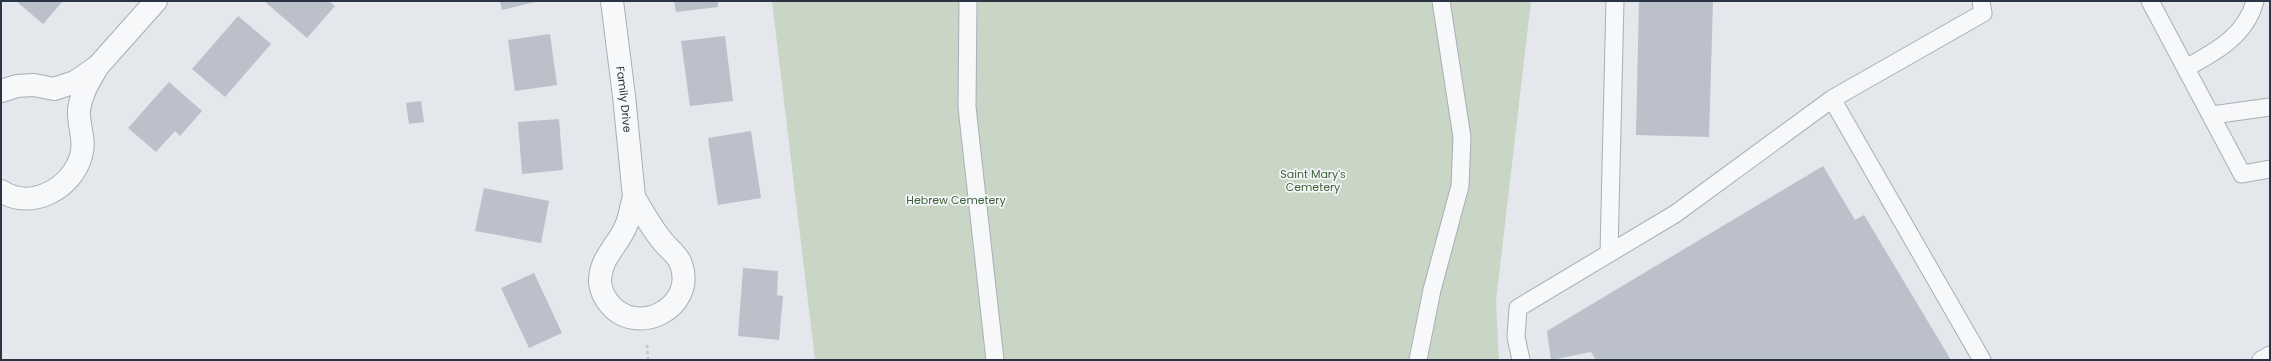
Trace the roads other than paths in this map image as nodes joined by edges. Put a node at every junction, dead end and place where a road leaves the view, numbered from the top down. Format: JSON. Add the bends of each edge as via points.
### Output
{"nodes":[{"id":1,"x":156,"y":1,"type":"edge"},
{"id":2,"x":612,"y":1,"type":"edge"},
{"id":3,"x":968,"y":1,"type":"edge"},
{"id":4,"x":1441,"y":1,"type":"edge"},
{"id":5,"x":1615,"y":1,"type":"edge"},
{"id":6,"x":1981,"y":1,"type":"edge"},
{"id":7,"x":2150,"y":1,"type":"edge"},
{"id":8,"x":2255,"y":1,"type":"edge"},
{"id":9,"x":98,"y":66,"type":"junction"},
{"id":10,"x":2186,"y":68,"type":"junction"},
{"id":11,"x":1,"y":91,"type":"edge"},
{"id":12,"x":1832,"y":99,"type":"junction"},
{"id":13,"x":2270,"y":107,"type":"edge"},
{"id":14,"x":2212,"y":115,"type":"junction"},
{"id":15,"x":2270,"y":169,"type":"edge"},
{"id":16,"x":1,"y":191,"type":"edge"},
{"id":17,"x":634,"y":197,"type":"junction"},
{"id":18,"x":1609,"y":253,"type":"junction"},
{"id":19,"x":2270,"y":355,"type":"edge"},
{"id":20,"x":995,"y":360,"type":"edge"},
{"id":21,"x":1418,"y":360,"type":"edge"},
{"id":22,"x":1521,"y":360,"type":"edge"},
{"id":23,"x":1982,"y":360,"type":"edge"},
{"id":24,"x":2261,"y":360,"type":"edge"}],
"edges":[{"from":1,"to":9,"type":"street"},
{"from":2,"to":17,"type":"street","name":"Family Drive"},
{"from":3,"to":20,"type":"lane","via":[[967,107]]},
{"from":4,"to":21,"type":"lane","via":[[1462,137],[1460,186],[1432,290]]},
{"from":5,"to":18,"type":"lane"},
{"from":6,"to":12,"type":"lane","via":[[1983,13]]},
{"from":7,"to":10,"type":"lane"},
{"from":8,"to":10,"type":"lane","via":[[2246,21],[2229,43]]},
{"from":9,"to":11,"type":"street","via":[[75,82],[54,89],[34,85],[17,86]]},
{"from":9,"to":16,"type":"street","via":[[84,91],[79,112],[83,135],[82,155],[74,173],[61,187],[44,196],[25,198]]},
{"from":10,"to":14,"type":"lane"},
{"from":12,"to":18,"type":"lane","via":[[1675,214]]},
{"from":12,"to":23,"type":"lane"},
{"from":13,"to":14,"type":"lane"},
{"from":14,"to":15,"type":"lane","via":[[2242,174]]},
{"from":17,"to":17,"type":"street","name":"Family Drive","via":[[626,226],[604,258],[600,285],[613,309],[639,320],[664,313],[675,303],[681,291],[683,277],[681,264],[674,252],[650,224]]},
{"from":18,"to":22,"type":"lane","via":[[1518,308],[1516,337]]},
{"from":19,"to":24,"type":"lane"}]}
